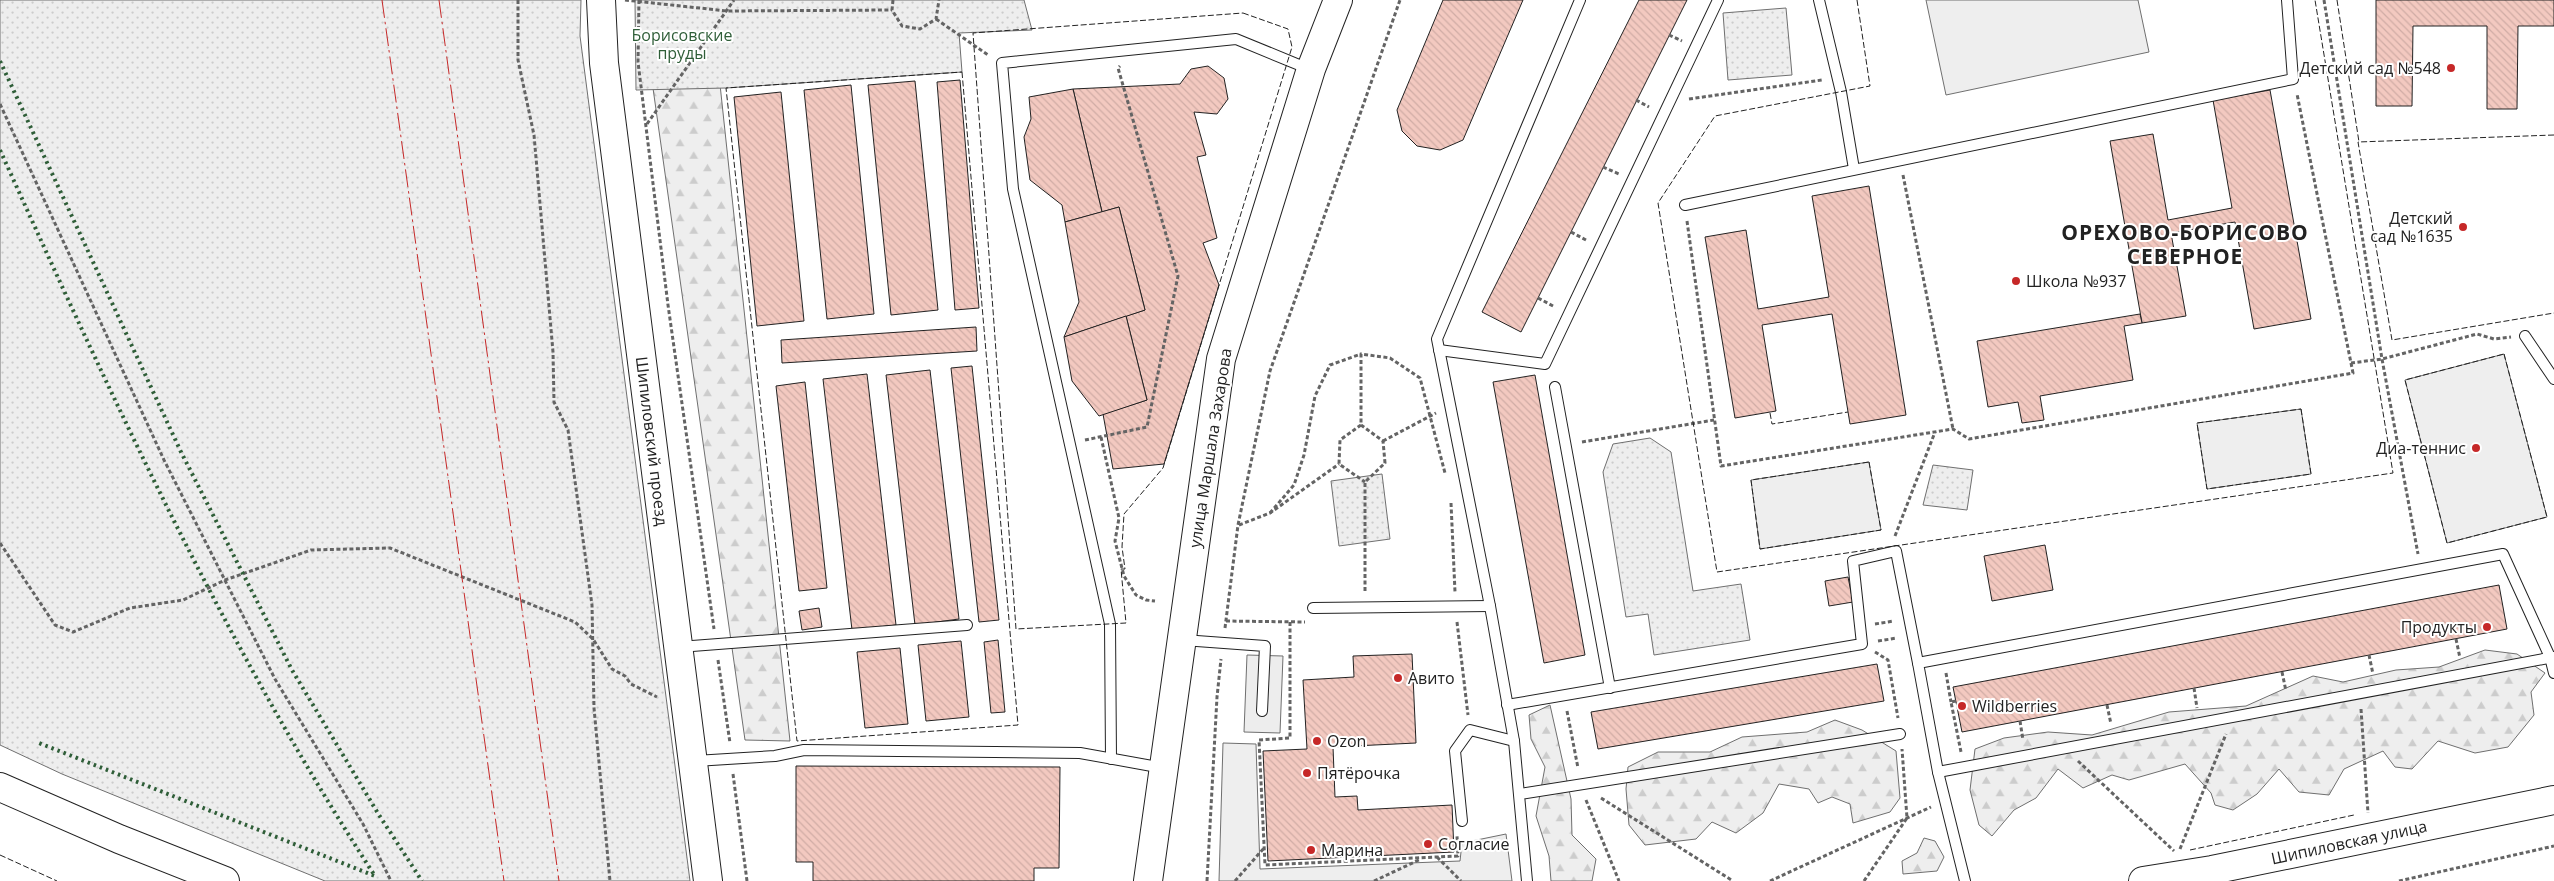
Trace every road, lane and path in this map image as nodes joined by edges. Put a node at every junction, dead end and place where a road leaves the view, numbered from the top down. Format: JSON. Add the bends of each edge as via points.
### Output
{"nodes":[{"id":1,"x":518,"y":0,"type":"edge"},
{"id":2,"x":601,"y":0,"type":"edge"},
{"id":3,"x":622,"y":0,"type":"edge"},
{"id":4,"x":734,"y":0,"type":"edge"},
{"id":5,"x":893,"y":0,"type":"edge"},
{"id":6,"x":939,"y":0,"type":"edge"},
{"id":7,"x":1338,"y":0,"type":"edge"},
{"id":8,"x":1400,"y":0,"type":"edge"},
{"id":9,"x":1580,"y":0,"type":"edge"},
{"id":10,"x":1718,"y":0,"type":"edge"},
{"id":11,"x":1819,"y":0,"type":"edge"},
{"id":12,"x":2287,"y":0,"type":"edge"},
{"id":13,"x":2324,"y":0,"type":"edge"},
{"id":14,"x":639,"y":1,"type":"edge"},
{"id":15,"x":727,"y":10,"type":"junction"},
{"id":16,"x":892,"y":10,"type":"junction"},
{"id":17,"x":936,"y":19,"type":"junction"},
{"id":18,"x":974,"y":48,"type":"dead end"},
{"id":19,"x":1118,"y":68,"type":"dead end"},
{"id":20,"x":1311,"y":69,"type":"junction"},
{"id":21,"x":1837,"y":78,"type":"junction"},
{"id":22,"x":2294,"y":79,"type":"junction"},
{"id":23,"x":1670,"y":101,"type":"junction"},
{"id":24,"x":0,"y":104,"type":"edge"},
{"id":25,"x":646,"y":125,"type":"junction"},
{"id":26,"x":1900,"y":160,"type":"junction"},
{"id":27,"x":1854,"y":169,"type":"junction"},
{"id":28,"x":1685,"y":205,"type":"joint"},
{"id":29,"x":2525,"y":336,"type":"joint"},
{"id":30,"x":1439,"y":350,"type":"junction"},
{"id":31,"x":1361,"y":354,"type":"junction"},
{"id":32,"x":2382,"y":359,"type":"junction"},
{"id":33,"x":2351,"y":363,"type":"junction"},
{"id":34,"x":2554,"y":379,"type":"edge"},
{"id":35,"x":1555,"y":388,"type":"dead end"},
{"id":36,"x":1449,"y":403,"type":"junction"},
{"id":37,"x":1430,"y":418,"type":"junction"},
{"id":38,"x":1714,"y":420,"type":"junction"},
{"id":39,"x":1361,"y":425,"type":"junction"},
{"id":40,"x":1953,"y":429,"type":"junction"},
{"id":41,"x":1936,"y":432,"type":"junction"},
{"id":42,"x":1101,"y":437,"type":"junction"},
{"id":43,"x":1383,"y":440,"type":"junction"},
{"id":44,"x":1070,"y":443,"type":"junction"},
{"id":45,"x":1566,"y":445,"type":"junction"},
{"id":46,"x":1339,"y":464,"type":"junction"},
{"id":47,"x":1446,"y":478,"type":"dead end"},
{"id":48,"x":1365,"y":482,"type":"junction"},
{"id":49,"x":1451,"y":496,"type":"dead end"},
{"id":50,"x":1270,"y":513,"type":"junction"},
{"id":51,"x":1238,"y":525,"type":"junction"},
{"id":52,"x":0,"y":543,"type":"edge"},
{"id":53,"x":1888,"y":553,"type":"junction"},
{"id":54,"x":2421,"y":570,"type":"junction"},
{"id":55,"x":225,"y":580,"type":"junction"},
{"id":56,"x":1155,"y":601,"type":"dead end"},
{"id":57,"x":1456,"y":606,"type":"junction"},
{"id":58,"x":1490,"y":606,"type":"junction"},
{"id":59,"x":1365,"y":607,"type":"junction"},
{"id":60,"x":1313,"y":608,"type":"dead end"},
{"id":61,"x":1909,"y":619,"type":"junction"},
{"id":62,"x":1226,"y":621,"type":"junction"},
{"id":63,"x":1290,"y":622,"type":"junction"},
{"id":64,"x":1310,"y":622,"type":"dead end"},
{"id":65,"x":967,"y":625,"type":"dead end"},
{"id":66,"x":1860,"y":626,"type":"junction"},
{"id":67,"x":1912,"y":636,"type":"junction"},
{"id":68,"x":593,"y":639,"type":"junction"},
{"id":69,"x":1182,"y":640,"type":"junction"},
{"id":70,"x":716,"y":643,"type":"junction"},
{"id":71,"x":1223,"y":644,"type":"junction"},
{"id":72,"x":1862,"y":644,"type":"junction"},
{"id":73,"x":679,"y":647,"type":"junction"},
{"id":74,"x":2552,"y":657,"type":"edge"},
{"id":75,"x":1918,"y":663,"type":"junction"},
{"id":76,"x":2554,"y":673,"type":"edge"},
{"id":77,"x":1948,"y":687,"type":"dead end"},
{"id":78,"x":1610,"y":688,"type":"junction"},
{"id":79,"x":2360,"y":694,"type":"junction"},
{"id":80,"x":1565,"y":695,"type":"junction"},
{"id":81,"x":657,"y":697,"type":"dead end"},
{"id":82,"x":1956,"y":701,"type":"dead end"},
{"id":83,"x":1951,"y":702,"type":"junction"},
{"id":84,"x":1507,"y":705,"type":"junction"},
{"id":85,"x":1262,"y":711,"type":"dead end"},
{"id":86,"x":2233,"y":717,"type":"junction"},
{"id":87,"x":1470,"y":730,"type":"junction"},
{"id":88,"x":1957,"y":732,"type":"dead end"},
{"id":89,"x":1900,"y":734,"type":"dead end"},
{"id":90,"x":1514,"y":741,"type":"junction"},
{"id":91,"x":2065,"y":749,"type":"junction"},
{"id":92,"x":732,"y":759,"type":"junction"},
{"id":93,"x":1111,"y":759,"type":"junction"},
{"id":94,"x":693,"y":761,"type":"junction"},
{"id":95,"x":1164,"y":768,"type":"junction"},
{"id":96,"x":1938,"y":772,"type":"junction"},
{"id":97,"x":1581,"y":785,"type":"junction"},
{"id":98,"x":0,"y":787,"type":"edge"},
{"id":99,"x":1520,"y":794,"type":"junction"},
{"id":100,"x":1945,"y":800,"type":"junction"},
{"id":101,"x":2554,"y":800,"type":"edge"},
{"id":102,"x":1907,"y":818,"type":"junction"},
{"id":103,"x":2368,"y":818,"type":"dead end"},
{"id":104,"x":1462,"y":821,"type":"joint"},
{"id":105,"x":2554,"y":846,"type":"edge"},
{"id":106,"x":1264,"y":848,"type":"junction"},
{"id":107,"x":1424,"y":857,"type":"junction"},
{"id":108,"x":1437,"y":857,"type":"junction"},
{"id":109,"x":2214,"y":876,"type":"edge"},
{"id":110,"x":226,"y":881,"type":"edge"},
{"id":111,"x":391,"y":881,"type":"edge"},
{"id":112,"x":610,"y":881,"type":"edge"},
{"id":113,"x":708,"y":881,"type":"edge"},
{"id":114,"x":747,"y":881,"type":"edge"},
{"id":115,"x":1148,"y":881,"type":"edge"},
{"id":116,"x":1208,"y":881,"type":"edge"},
{"id":117,"x":1235,"y":881,"type":"edge"},
{"id":118,"x":1374,"y":881,"type":"edge"},
{"id":119,"x":1461,"y":881,"type":"edge"},
{"id":120,"x":1526,"y":881,"type":"edge"},
{"id":121,"x":1619,"y":881,"type":"edge"},
{"id":122,"x":1733,"y":881,"type":"edge"},
{"id":123,"x":1770,"y":881,"type":"edge"},
{"id":124,"x":1864,"y":881,"type":"edge"},
{"id":125,"x":1965,"y":881,"type":"edge"},
{"id":126,"x":2143,"y":881,"type":"edge"},
{"id":127,"x":2399,"y":881,"type":"edge"}],
"edges":[{"from":1,"to":68,"type":"path","via":[[518,60],[534,135],[553,352],[554,402],[568,430],[592,604]]},
{"from":2,"to":73,"type":"main road","name":"Шипиловский проезд","via":[[604,63]]},
{"from":3,"to":14,"type":"path"},
{"from":4,"to":15,"type":"path"},
{"from":5,"to":16,"type":"path"},
{"from":6,"to":17,"type":"path"},
{"from":7,"to":20,"type":"main road","name":"улица Маршала Захарова"},
{"from":8,"to":51,"type":"path","via":[[1270,371]]},
{"from":9,"to":30,"type":"lane","via":[[1436,339]]},
{"from":10,"to":23,"type":"lane"},
{"from":11,"to":21,"type":"lane"},
{"from":12,"to":22,"type":"lane"},
{"from":13,"to":32,"type":"path"},
{"from":14,"to":15,"type":"path"},
{"from":14,"to":25,"type":"path","via":[[638,62]]},
{"from":15,"to":16,"type":"path"},
{"from":15,"to":25,"type":"path"},
{"from":16,"to":17,"type":"path","via":[[902,26],[920,29]]},
{"from":17,"to":18,"type":"path"},
{"from":19,"to":42,"type":"path","via":[[1178,276],[1147,427]]},
{"from":20,"to":44,"type":"lane","via":[[1236,39],[1002,63],[1013,189]]},
{"from":20,"to":69,"type":"main road","name":"улица Маршала Захарова","via":[[1221,359]]},
{"from":21,"to":23,"type":"path"},
{"from":21,"to":27,"type":"lane"},
{"from":22,"to":26,"type":"lane"},
{"from":22,"to":33,"type":"path"},
{"from":23,"to":30,"type":"lane","via":[[1545,364]]},
{"from":24,"to":55,"type":"path","via":[[164,460]]},
{"from":25,"to":70,"type":"path"},
{"from":26,"to":27,"type":"lane"},
{"from":26,"to":40,"type":"path"},
{"from":27,"to":28,"type":"lane"},
{"from":28,"to":38,"type":"path"},
{"from":29,"to":32,"type":"path","via":[[2494,339],[2477,334]]},
{"from":29,"to":34,"type":"lane"},
{"from":30,"to":36,"type":"lane"},
{"from":31,"to":37,"type":"path","via":[[1390,358],[1420,378]]},
{"from":31,"to":39,"type":"path"},
{"from":31,"to":50,"type":"path","via":[[1330,365],[1314,396],[1304,455],[1294,485]]},
{"from":32,"to":33,"type":"path"},
{"from":32,"to":54,"type":"path"},
{"from":33,"to":40,"type":"path","via":[[2353,373],[1979,438],[1969,439]]},
{"from":35,"to":45,"type":"lane"},
{"from":36,"to":37,"type":"path"},
{"from":36,"to":58,"type":"lane"},
{"from":37,"to":43,"type":"path"},
{"from":37,"to":47,"type":"path"},
{"from":38,"to":41,"type":"path","via":[[1720,466]]},
{"from":38,"to":45,"type":"path"},
{"from":39,"to":43,"type":"path"},
{"from":39,"to":46,"type":"path","via":[[1340,440]]},
{"from":40,"to":41,"type":"path"},
{"from":41,"to":53,"type":"path"},
{"from":42,"to":44,"type":"path"},
{"from":42,"to":56,"type":"path","via":[[1119,518],[1115,541],[1124,576],[1136,595]]},
{"from":43,"to":48,"type":"path","via":[[1385,462]]},
{"from":44,"to":93,"type":"lane","via":[[1110,624]]},
{"from":45,"to":78,"type":"lane"},
{"from":46,"to":48,"type":"path"},
{"from":46,"to":50,"type":"path"},
{"from":48,"to":59,"type":"path"},
{"from":49,"to":57,"type":"path"},
{"from":50,"to":51,"type":"path"},
{"from":51,"to":62,"type":"path"},
{"from":52,"to":55,"type":"path","via":[[55,625],[73,632],[130,608],[183,600]]},
{"from":53,"to":61,"type":"lane","via":[[1896,552]]},
{"from":53,"to":66,"type":"lane","via":[[1853,561]]},
{"from":54,"to":74,"type":"lane","via":[[2503,554]]},
{"from":54,"to":75,"type":"lane"},
{"from":55,"to":68,"type":"path","via":[[311,550],[390,548],[575,622]]},
{"from":55,"to":111,"type":"path","via":[[275,679],[363,824]]},
{"from":57,"to":58,"type":"lane"},
{"from":57,"to":59,"type":"lane"},
{"from":57,"to":87,"type":"path"},
{"from":58,"to":84,"type":"lane"},
{"from":59,"to":60,"type":"lane"},
{"from":61,"to":66,"type":"path"},
{"from":61,"to":67,"type":"lane"},
{"from":62,"to":63,"type":"path"},
{"from":62,"to":71,"type":"path"},
{"from":63,"to":64,"type":"path"},
{"from":63,"to":106,"type":"path","via":[[1290,738],[1259,740]]},
{"from":65,"to":70,"type":"lane"},
{"from":66,"to":72,"type":"lane"},
{"from":67,"to":72,"type":"path"},
{"from":67,"to":75,"type":"lane"},
{"from":68,"to":81,"type":"path","via":[[612,669],[625,676],[631,684]]},
{"from":68,"to":112,"type":"path","via":[[594,708]]},
{"from":69,"to":71,"type":"lane"},
{"from":69,"to":95,"type":"main road","name":"улица Маршала Захарова"},
{"from":70,"to":73,"type":"lane"},
{"from":70,"to":92,"type":"path"},
{"from":71,"to":85,"type":"lane","via":[[1265,646]]},
{"from":71,"to":116,"type":"path","via":[[1217,697]]},
{"from":72,"to":78,"type":"lane"},
{"from":73,"to":94,"type":"main road","name":"Шипиловский проезд"},
{"from":74,"to":76,"type":"lane"},
{"from":74,"to":79,"type":"lane"},
{"from":75,"to":96,"type":"lane"},
{"from":77,"to":83,"type":"path"},
{"from":78,"to":80,"type":"lane"},
{"from":79,"to":86,"type":"lane"},
{"from":79,"to":103,"type":"path"},
{"from":80,"to":84,"type":"lane"},
{"from":80,"to":97,"type":"path"},
{"from":82,"to":83,"type":"path"},
{"from":83,"to":88,"type":"path"},
{"from":84,"to":90,"type":"lane"},
{"from":86,"to":91,"type":"lane"},
{"from":86,"to":91,"type":"path","via":[[2178,855]]},
{"from":87,"to":90,"type":"lane"},
{"from":87,"to":104,"type":"lane","via":[[1455,751]]},
{"from":89,"to":97,"type":"lane"},
{"from":90,"to":99,"type":"lane"},
{"from":91,"to":96,"type":"lane"},
{"from":92,"to":93,"type":"lane","via":[[804,750],[1080,753]]},
{"from":92,"to":94,"type":"lane"},
{"from":92,"to":114,"type":"path"},
{"from":93,"to":95,"type":"lane"},
{"from":94,"to":113,"type":"main road","name":"Шипиловский проезд"},
{"from":95,"to":115,"type":"main road","name":"улица Маршала Захарова"},
{"from":96,"to":100,"type":"lane"},
{"from":97,"to":99,"type":"lane"},
{"from":97,"to":121,"type":"path"},
{"from":97,"to":122,"type":"path"},
{"from":98,"to":110,"type":"main road"},
{"from":99,"to":120,"type":"lane"},
{"from":100,"to":102,"type":"path"},
{"from":100,"to":125,"type":"lane"},
{"from":101,"to":109,"type":"main road","name":"Шипиловская улица"},
{"from":102,"to":123,"type":"path"},
{"from":102,"to":124,"type":"path"},
{"from":104,"to":108,"type":"path","via":[[1457,838],[1458,856]]},
{"from":105,"to":127,"type":"path"},
{"from":106,"to":107,"type":"path","via":[[1265,866]]},
{"from":106,"to":117,"type":"path"},
{"from":107,"to":108,"type":"path"},
{"from":107,"to":118,"type":"path"},
{"from":108,"to":119,"type":"path"},
{"from":109,"to":126,"type":"main road","name":"Шипиловская улица"}]}
